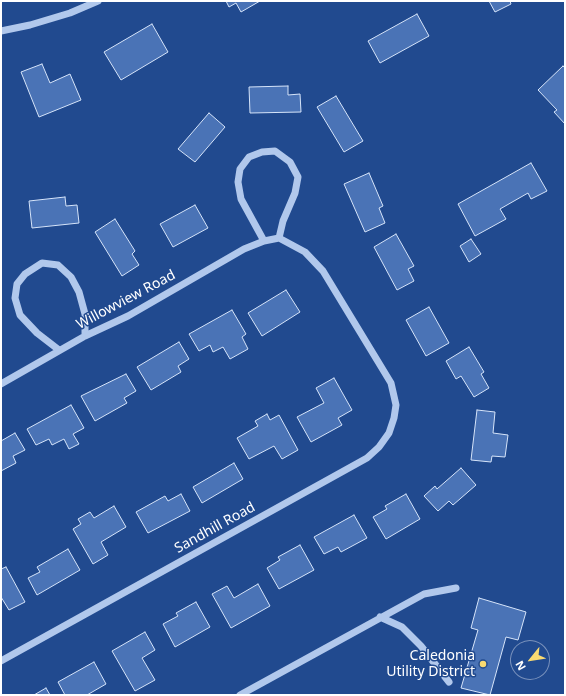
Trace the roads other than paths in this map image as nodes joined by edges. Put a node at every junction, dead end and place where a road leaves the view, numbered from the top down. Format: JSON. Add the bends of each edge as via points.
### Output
{"nodes":[{"id":1,"x":98,"y":1,"type":"edge"},
{"id":2,"x":1,"y":30,"type":"edge"},
{"id":3,"x":279,"y":238,"type":"junction"},
{"id":4,"x":264,"y":241,"type":"junction"},
{"id":5,"x":85,"y":336,"type":"junction"},
{"id":6,"x":59,"y":350,"type":"junction"},
{"id":7,"x":1,"y":384,"type":"edge"},
{"id":8,"x":456,"y":588,"type":"dead end"},
{"id":9,"x":380,"y":617,"type":"junction"},
{"id":10,"x":1,"y":661,"type":"edge"},
{"id":11,"x":449,"y":682,"type":"dead end"},
{"id":12,"x":240,"y":695,"type":"edge"}],
"edges":[{"from":1,"to":2,"type":"street","via":[[30,25]]},
{"from":3,"to":4,"type":"street","name":"Willowview Road"},
{"from":3,"to":4,"type":"street","via":[[298,177],[290,162],[275,151],[262,152],[249,158],[240,169],[238,182],[241,199]]},
{"from":3,"to":10,"type":"street","name":"Sandhill Road","via":[[305,252],[323,271],[391,383],[396,405],[389,434],[380,447],[367,458]]},
{"from":4,"to":5,"type":"street","name":"Willowview Road","via":[[244,249],[128,316]]},
{"from":5,"to":6,"type":"street","name":"Willowview Road"},
{"from":5,"to":6,"type":"street","via":[[85,314],[79,292],[71,277],[58,265],[42,263],[25,274],[17,284],[15,298],[20,315],[37,333]]},
{"from":6,"to":7,"type":"street","name":"Willowview Road"},
{"from":8,"to":9,"type":"street","via":[[424,594]]},
{"from":9,"to":11,"type":"street","via":[[402,627]]},
{"from":9,"to":12,"type":"street"}]}
